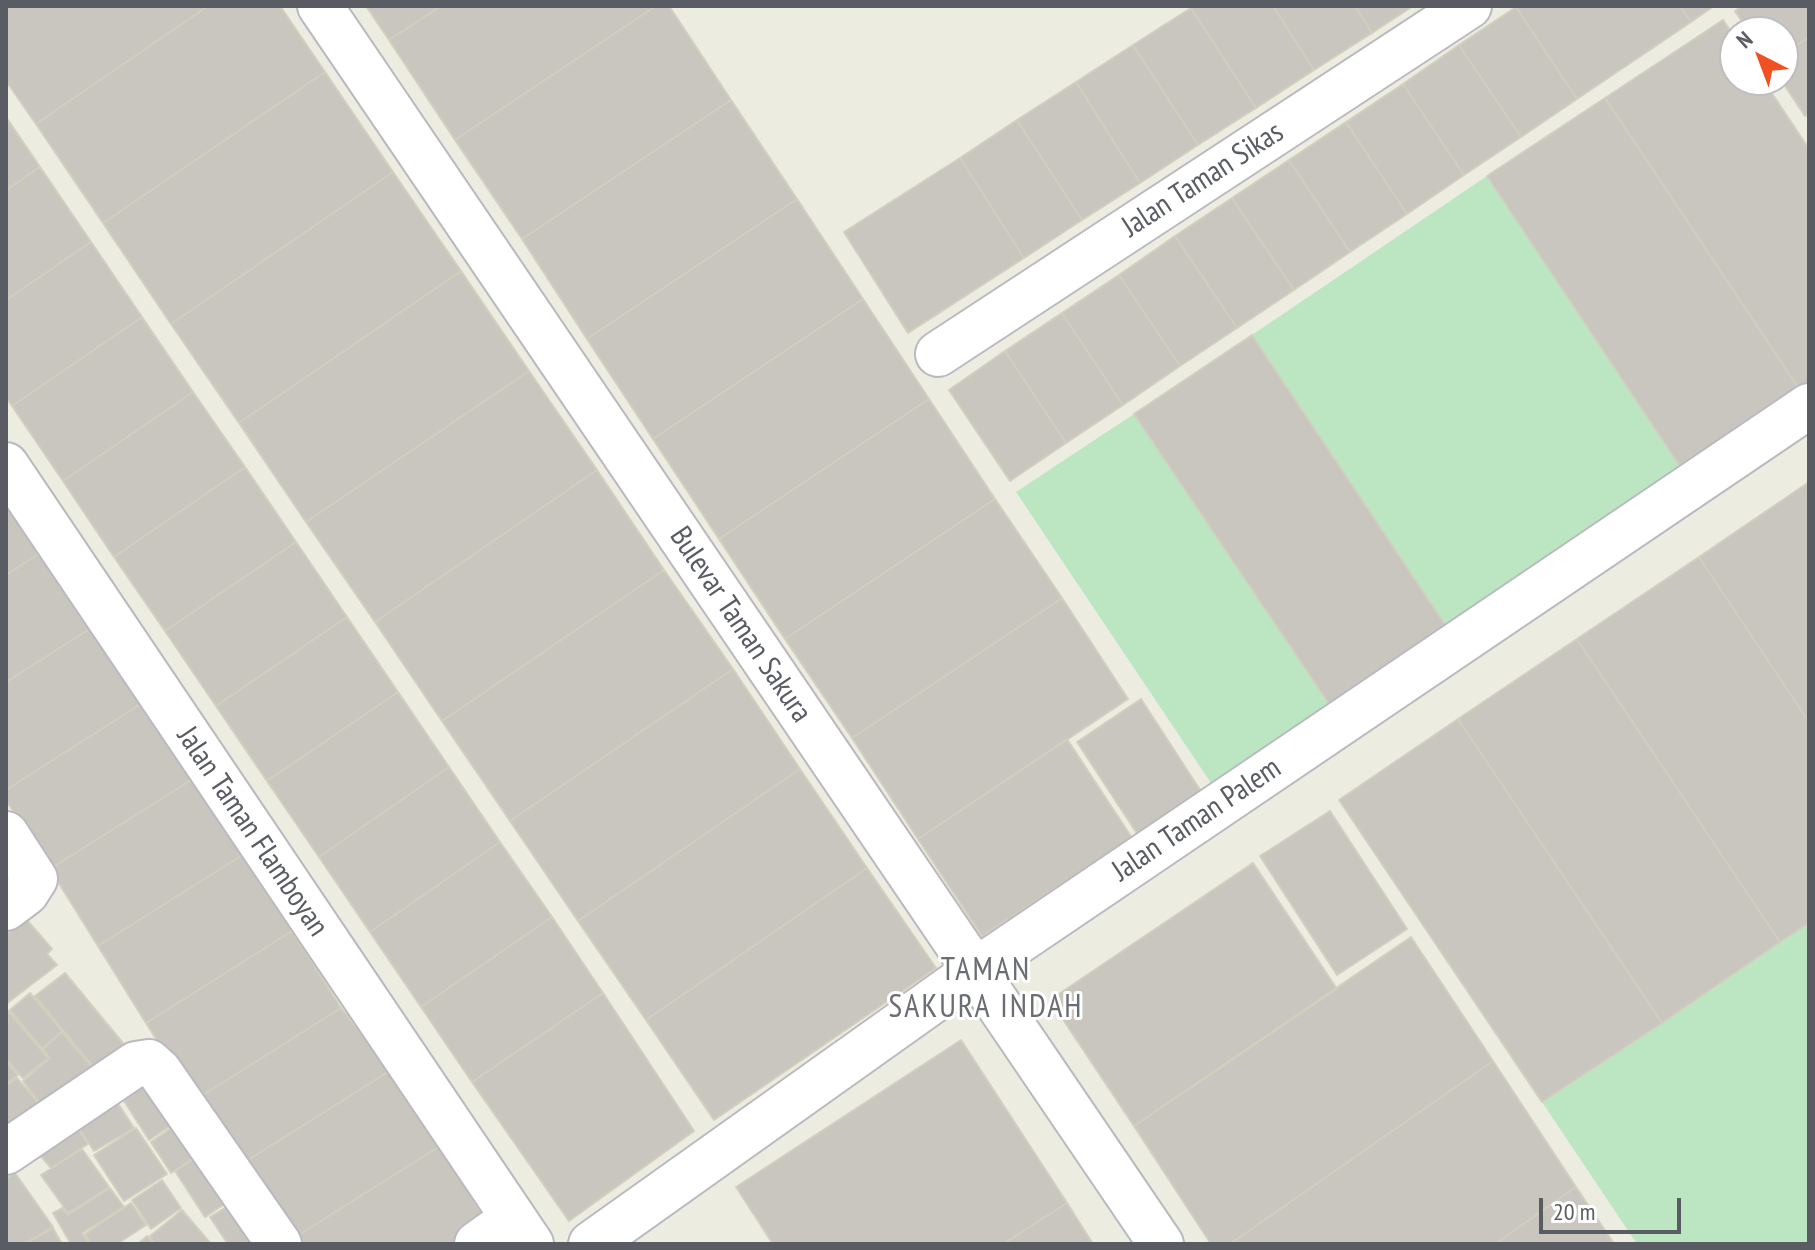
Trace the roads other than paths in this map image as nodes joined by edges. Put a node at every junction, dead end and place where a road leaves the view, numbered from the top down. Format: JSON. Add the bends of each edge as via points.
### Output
{"nodes":[{"id":1,"x":320,"y":6,"type":"edge"},
{"id":2,"x":1469,"y":6,"type":"edge"},
{"id":3,"x":938,"y":354,"type":"dead end"},
{"id":4,"x":1809,"y":406,"type":"edge"},
{"id":5,"x":6,"y":465,"type":"edge"},
{"id":6,"x":6,"y":834,"type":"edge"},
{"id":7,"x":6,"y":908,"type":"edge"},
{"id":8,"x":976,"y":970,"type":"junction"},
{"id":9,"x":6,"y":1152,"type":"edge"},
{"id":10,"x":514,"y":1221,"type":"edge"},
{"id":11,"x":279,"y":1244,"type":"edge"},
{"id":12,"x":477,"y":1244,"type":"edge"},
{"id":13,"x":591,"y":1244,"type":"edge"},
{"id":14,"x":1161,"y":1244,"type":"edge"}],
"edges":[{"from":1,"to":8,"type":"street","name":"Bulevar Taman Sakura"},
{"from":2,"to":3,"type":"street","name":"Jalan Taman Sikas"},
{"from":4,"to":8,"type":"street","name":"Jalan Taman Palem"},
{"from":5,"to":10,"type":"street","name":"Jalan Taman Flamboyan"},
{"from":6,"to":7,"type":"street","via":[[35,879]]},
{"from":8,"to":13,"type":"street","name":"Jalan Taman Palem"},
{"from":8,"to":14,"type":"street","name":"Bulevar Taman Sakura"},
{"from":9,"to":11,"type":"street","via":[[136,1064],[149,1062]]},
{"from":10,"to":12,"type":"street"}]}
